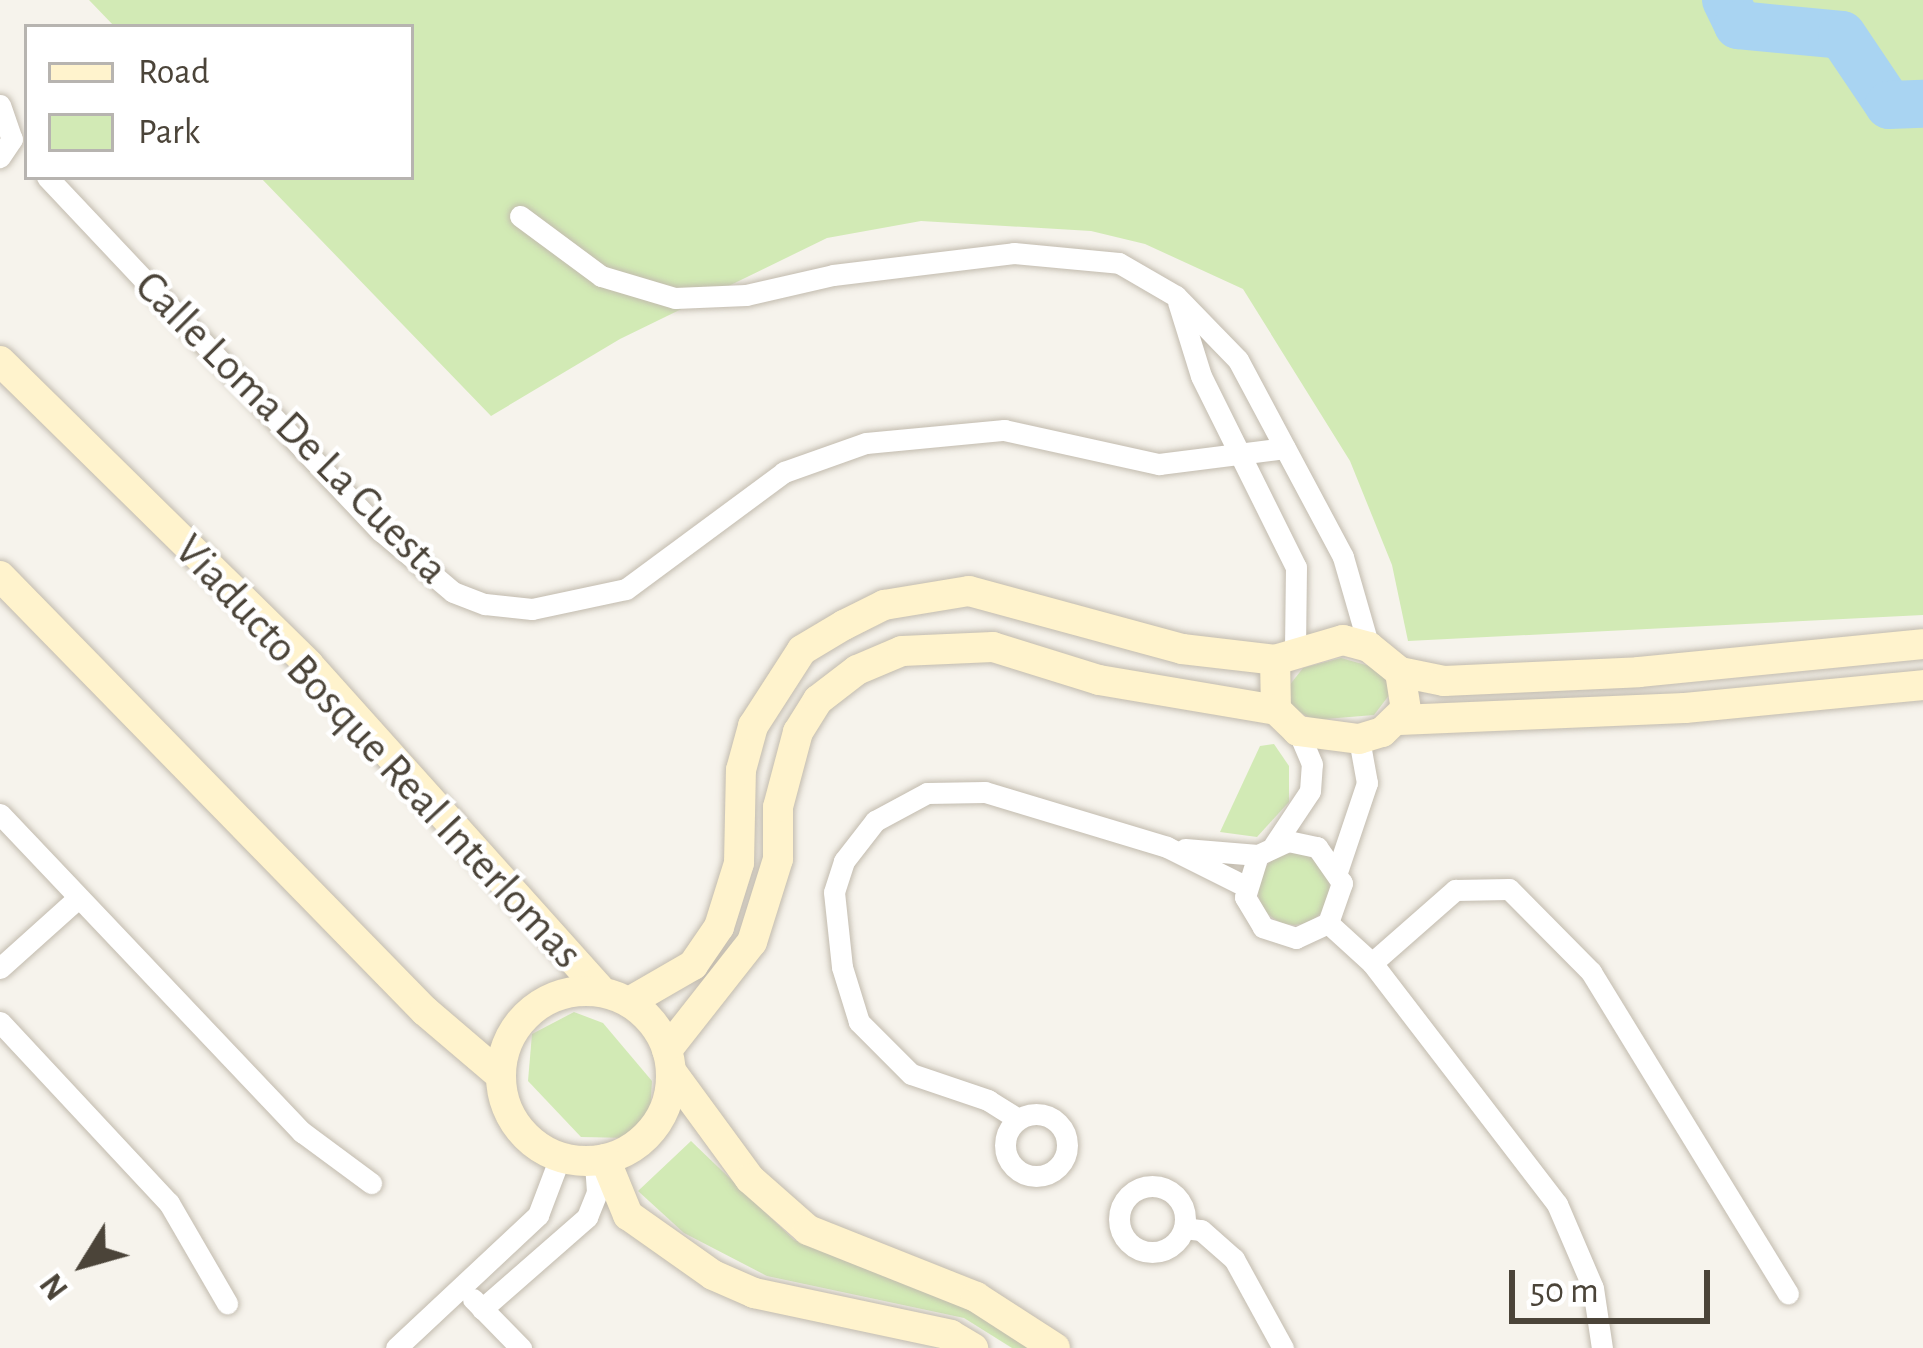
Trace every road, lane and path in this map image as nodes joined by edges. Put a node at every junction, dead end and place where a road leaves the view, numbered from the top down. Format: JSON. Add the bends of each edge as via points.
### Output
{"nodes":[{"id":1,"x":0,"y":105,"type":"edge"},
{"id":2,"x":13,"y":151,"type":"edge"},
{"id":3,"x":49,"y":180,"type":"edge"},
{"id":4,"x":520,"y":216,"type":"dead end"},
{"id":5,"x":1176,"y":296,"type":"junction"},
{"id":6,"x":0,"y":362,"type":"edge"},
{"id":7,"x":1285,"y":448,"type":"junction"},
{"id":8,"x":1239,"y":454,"type":"junction"},
{"id":9,"x":0,"y":576,"type":"edge"},
{"id":10,"x":1923,"y":644,"type":"edge"},
{"id":11,"x":1369,"y":647,"type":"junction"},
{"id":12,"x":1285,"y":655,"type":"junction"},
{"id":13,"x":1400,"y":672,"type":"junction"},
{"id":14,"x":1923,"y":685,"type":"edge"},
{"id":15,"x":1287,"y":721,"type":"junction"},
{"id":16,"x":1399,"y":721,"type":"junction"},
{"id":17,"x":1359,"y":739,"type":"junction"},
{"id":18,"x":0,"y":814,"type":"edge"},
{"id":19,"x":1167,"y":847,"type":"junction"},
{"id":20,"x":1266,"y":850,"type":"junction"},
{"id":21,"x":1338,"y":869,"type":"junction"},
{"id":22,"x":1245,"y":886,"type":"junction"},
{"id":23,"x":78,"y":898,"type":"junction"},
{"id":24,"x":1328,"y":923,"type":"junction"},
{"id":25,"x":1372,"y":963,"type":"junction"},
{"id":26,"x":0,"y":968,"type":"edge"},
{"id":27,"x":615,"y":997,"type":"junction"},
{"id":28,"x":0,"y":1022,"type":"edge"},
{"id":29,"x":669,"y":1060,"type":"junction"},
{"id":30,"x":501,"y":1076,"type":"junction"},
{"id":31,"x":1018,"y":1119,"type":"dead end"},
{"id":32,"x":560,"y":1157,"type":"junction"},
{"id":33,"x":600,"y":1160,"type":"junction"},
{"id":34,"x":371,"y":1183,"type":"dead end"},
{"id":35,"x":1184,"y":1228,"type":"dead end"},
{"id":36,"x":460,"y":1285,"type":"junction"},
{"id":37,"x":1788,"y":1294,"type":"dead end"},
{"id":38,"x":227,"y":1303,"type":"dead end"},
{"id":39,"x":482,"y":1309,"type":"junction"},
{"id":40,"x":396,"y":1348,"type":"edge"},
{"id":41,"x":521,"y":1348,"type":"edge"},
{"id":42,"x":973,"y":1348,"type":"edge"},
{"id":43,"x":1055,"y":1348,"type":"edge"},
{"id":44,"x":1283,"y":1348,"type":"edge"},
{"id":45,"x":1602,"y":1348,"type":"edge"}],
"edges":[{"from":1,"to":2,"type":"street"},
{"from":3,"to":8,"type":"street","name":"Calle Loma De La Cuesta","via":[[381,531],[453,592],[485,604],[532,609],[626,589],[784,472],[866,442],[1004,430],[1159,464]]},
{"from":4,"to":5,"type":"street","via":[[602,276],[675,298],[746,295],[833,275],[1014,253],[1119,263]]},
{"from":5,"to":7,"type":"street","via":[[1238,360]]},
{"from":5,"to":8,"type":"street","via":[[1201,376]]},
{"from":6,"to":27,"type":"main road","name":"Viaducto Bosque Real Interlomas","via":[[309,665]]},
{"from":7,"to":8,"type":"street","name":"Calle Loma De La Cuesta"},
{"from":7,"to":11,"type":"street","via":[[1343,557]]},
{"from":8,"to":12,"type":"street","via":[[1296,567]]},
{"from":9,"to":30,"type":"main road","via":[[425,1011]]},
{"from":10,"to":13,"type":"main road","via":[[1596,674],[1444,681]]},
{"from":11,"to":12,"type":"main road","via":[[1343,640]]},
{"from":11,"to":13,"type":"main road"},
{"from":12,"to":15,"type":"main road"},
{"from":12,"to":27,"type":"main road","via":[[1182,649],[969,591],[884,605],[844,625],[802,650],[753,726],[741,770],[739,862],[719,927],[693,965]]},
{"from":13,"to":16,"type":"main road","via":[[1408,694]]},
{"from":14,"to":16,"type":"main road","via":[[1685,708]]},
{"from":15,"to":17,"type":"main road"},
{"from":15,"to":20,"type":"street","via":[[1312,764],[1310,791]]},
{"from":15,"to":29,"type":"main road","via":[[993,647],[902,651],[857,670],[818,700],[798,732],[778,807],[778,859],[752,942]]},
{"from":16,"to":17,"type":"main road"},
{"from":17,"to":21,"type":"street","via":[[1367,783]]},
{"from":18,"to":23,"type":"street"},
{"from":19,"to":20,"type":"street"},
{"from":19,"to":22,"type":"street"},
{"from":19,"to":31,"type":"street","via":[[1057,808],[954,790],[896,805],[844,861],[833,922],[860,1022],[911,1074]]},
{"from":20,"to":21,"type":"street","via":[[1303,842]]},
{"from":20,"to":22,"type":"street"},
{"from":21,"to":24,"type":"street","via":[[1342,898]]},
{"from":22,"to":24,"type":"street","via":[[1251,914],[1278,935],[1296,938]]},
{"from":23,"to":26,"type":"street"},
{"from":23,"to":34,"type":"street","via":[[302,1132]]},
{"from":24,"to":25,"type":"street"},
{"from":25,"to":37,"type":"street","via":[[1456,890],[1509,889],[1591,972]]},
{"from":25,"to":45,"type":"street","via":[[1557,1204],[1594,1288]]},
{"from":27,"to":29,"type":"main road"},
{"from":27,"to":30,"type":"main road","via":[[564,993],[531,1010],[508,1039]]},
{"from":28,"to":38,"type":"street","via":[[169,1203]]},
{"from":29,"to":33,"type":"main road","via":[[659,1120],[636,1145]]},
{"from":29,"to":43,"type":"main road","via":[[750,1179],[808,1230],[976,1298]]},
{"from":30,"to":32,"type":"main road","via":[[520,1129]]},
{"from":32,"to":33,"type":"main road"},
{"from":32,"to":36,"type":"street","via":[[538,1215]]},
{"from":33,"to":39,"type":"street","via":[[587,1217]]},
{"from":33,"to":42,"type":"main road","via":[[628,1215],[713,1275],[754,1293],[951,1335]]},
{"from":35,"to":44,"type":"street","via":[[1201,1229],[1234,1259]]},
{"from":36,"to":39,"type":"street"},
{"from":36,"to":40,"type":"street"},
{"from":39,"to":41,"type":"street"}]}
